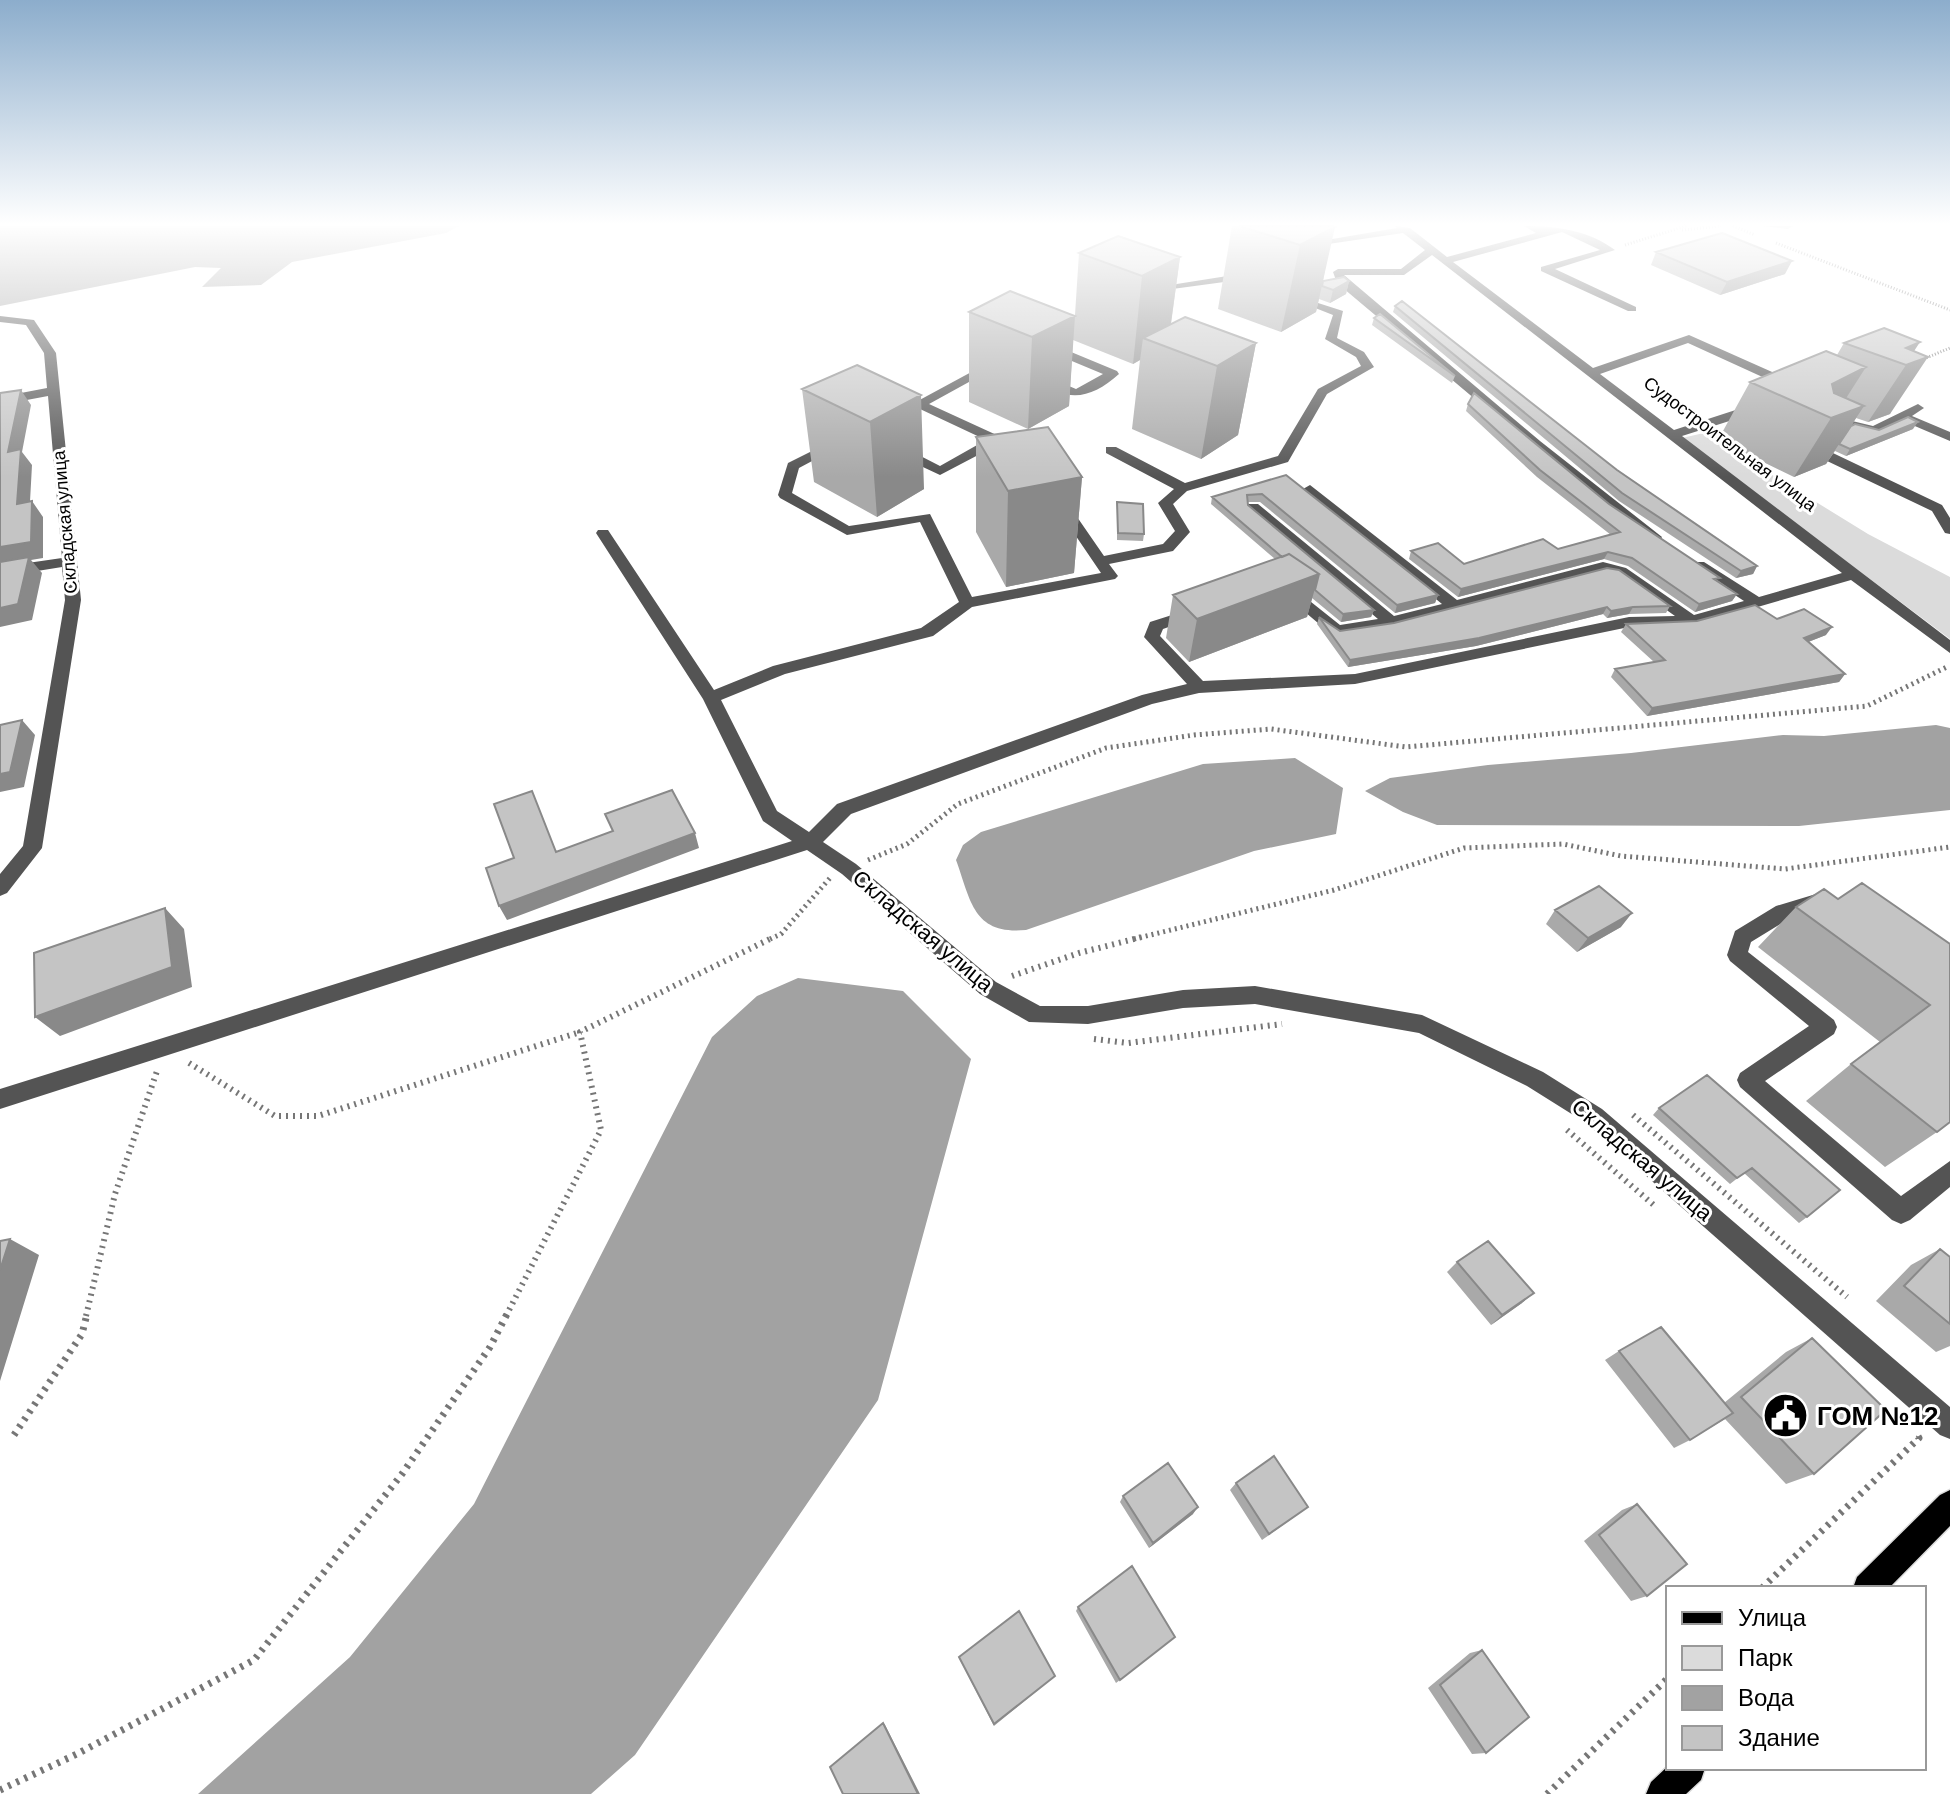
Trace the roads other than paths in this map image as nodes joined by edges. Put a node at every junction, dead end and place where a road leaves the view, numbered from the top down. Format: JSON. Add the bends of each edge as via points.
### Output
{"nodes":[{"id":1,"x":1330,"y":310,"type":"edge"},
{"id":2,"x":1378,"y":310,"type":"edge"},
{"id":3,"x":1509,"y":310,"type":"edge"},
{"id":4,"x":0,"y":319,"type":"edge"},
{"id":5,"x":1048,"y":334,"type":"dead end"},
{"id":6,"x":1001,"y":361,"type":"edge"},
{"id":7,"x":1027,"y":372,"type":"edge"},
{"id":8,"x":1591,"y":373,"type":"junction"},
{"id":9,"x":53,"y":391,"type":"junction"},
{"id":10,"x":0,"y":401,"type":"edge"},
{"id":11,"x":1774,"y":403,"type":"edge"},
{"id":12,"x":1800,"y":403,"type":"edge"},
{"id":13,"x":920,"y":404,"type":"junction"},
{"id":14,"x":1918,"y":408,"type":"edge"},
{"id":15,"x":1902,"y":416,"type":"junction"},
{"id":16,"x":884,"y":421,"type":"edge"},
{"id":17,"x":1672,"y":435,"type":"junction"},
{"id":18,"x":1950,"y":437,"type":"edge"},
{"id":19,"x":847,"y":439,"type":"edge"},
{"id":20,"x":887,"y":445,"type":"edge"},
{"id":21,"x":1111,"y":450,"type":"dead end"},
{"id":22,"x":1183,"y":488,"type":"junction"},
{"id":23,"x":1310,"y":489,"type":"edge"},
{"id":24,"x":1253,"y":507,"type":"edge"},
{"id":25,"x":1070,"y":517,"type":"edge"},
{"id":26,"x":1950,"y":530,"type":"edge"},
{"id":27,"x":603,"y":533,"type":"dead end"},
{"id":28,"x":1666,"y":544,"type":"edge"},
{"id":29,"x":1692,"y":560,"type":"edge"},
{"id":30,"x":1100,"y":561,"type":"junction"},
{"id":31,"x":67,"y":562,"type":"junction"},
{"id":32,"x":0,"y":572,"type":"edge"},
{"id":33,"x":1854,"y":574,"type":"junction"},
{"id":34,"x":1275,"y":585,"type":"edge"},
{"id":35,"x":1756,"y":602,"type":"junction"},
{"id":36,"x":967,"y":603,"type":"junction"},
{"id":37,"x":1216,"y":605,"type":"edge"},
{"id":38,"x":1453,"y":605,"type":"junction"},
{"id":39,"x":1692,"y":621,"type":"junction"},
{"id":40,"x":1391,"y":622,"type":"junction"},
{"id":41,"x":1950,"y":648,"type":"edge"},
{"id":42,"x":1199,"y":687,"type":"junction"},
{"id":43,"x":711,"y":698,"type":"junction"},
{"id":44,"x":811,"y":842,"type":"junction"},
{"id":45,"x":0,"y":888,"type":"edge"},
{"id":46,"x":1844,"y":910,"type":"edge"},
{"id":47,"x":0,"y":1099,"type":"edge"},
{"id":48,"x":1950,"y":1172,"type":"edge"},
{"id":49,"x":1950,"y":1425,"type":"edge"},
{"id":50,"x":1950,"y":1505,"type":"edge"},
{"id":51,"x":1870,"y":1586,"type":"edge"},
{"id":52,"x":1687,"y":1770,"type":"edge"},
{"id":53,"x":1663,"y":1794,"type":"edge"}],
"edges":[{"from":1,"to":22,"type":"street","via":[[1339,313],[1331,339],[1360,355],[1368,367],[1322,392],[1283,459]]},
{"from":2,"to":28,"type":"street"},
{"from":3,"to":8,"type":"street","name":"Судостроительная улица"},
{"from":4,"to":9,"type":"street","name":"Складская улица","via":[[30,322],[50,353]]},
{"from":5,"to":7,"type":"street","via":[[1037,342],[1113,374],[1077,394]]},
{"from":6,"to":13,"type":"street"},
{"from":8,"to":12,"type":"street","via":[[1689,339],[1800,389],[1788,398]]},
{"from":8,"to":17,"type":"street","name":"Судостроительная улица"},
{"from":9,"to":10,"type":"street"},
{"from":9,"to":31,"type":"street","name":"Складская улица"},
{"from":11,"to":17,"type":"street"},
{"from":13,"to":16,"type":"street"},
{"from":13,"to":20,"type":"street","via":[[996,440],[940,471]]},
{"from":14,"to":15,"type":"street"},
{"from":15,"to":18,"type":"street"},
{"from":15,"to":26,"type":"street","via":[[1875,430],[1837,427],[1804,445],[1937,508]]},
{"from":17,"to":33,"type":"street","name":"Судостроительная улица"},
{"from":19,"to":36,"type":"street","via":[[793,466],[785,495],[847,531],[925,517]]},
{"from":21,"to":22,"type":"street"},
{"from":22,"to":30,"type":"street","via":[[1165,503],[1183,532],[1168,548]]},
{"from":23,"to":38,"type":"street"},
{"from":24,"to":40,"type":"street"},
{"from":25,"to":30,"type":"street"},
{"from":27,"to":43,"type":"street","name":"Складская улица"},
{"from":29,"to":35,"type":"street"},
{"from":30,"to":36,"type":"street","via":[[1110,576]]},
{"from":31,"to":32,"type":"street"},
{"from":31,"to":45,"type":"street","name":"Складская улица","via":[[73,600],[32,848]]},
{"from":33,"to":35,"type":"street"},
{"from":33,"to":41,"type":"street","name":"Судостроительная улица"},
{"from":34,"to":40,"type":"street","via":[[1337,630]]},
{"from":35,"to":39,"type":"street"},
{"from":36,"to":43,"type":"street","via":[[927,632],[779,670]]},
{"from":37,"to":42,"type":"street","via":[[1156,626],[1152,637]]},
{"from":38,"to":39,"type":"street","via":[[1603,567],[1621,571]]},
{"from":38,"to":40,"type":"street"},
{"from":39,"to":42,"type":"street","via":[[1629,622],[1355,679]]},
{"from":42,"to":44,"type":"street","via":[[1148,699],[844,809]]},
{"from":43,"to":44,"type":"street","name":"Складская улица","via":[[770,816]]},
{"from":44,"to":47,"type":"street"},
{"from":44,"to":49,"type":"street","name":"Складская улица","via":[[859,864],[988,988],[1037,1015],[1088,1015],[1183,999],[1255,995],[1422,1024],[1489,1055],[1594,1116]]},
{"from":46,"to":48,"type":"street","via":[[1812,899],[1742,937],[1737,955],[1826,1027],[1748,1080],[1901,1212]]},
{"from":50,"to":51,"type":"main road"},
{"from":52,"to":53,"type":"main road"}]}
